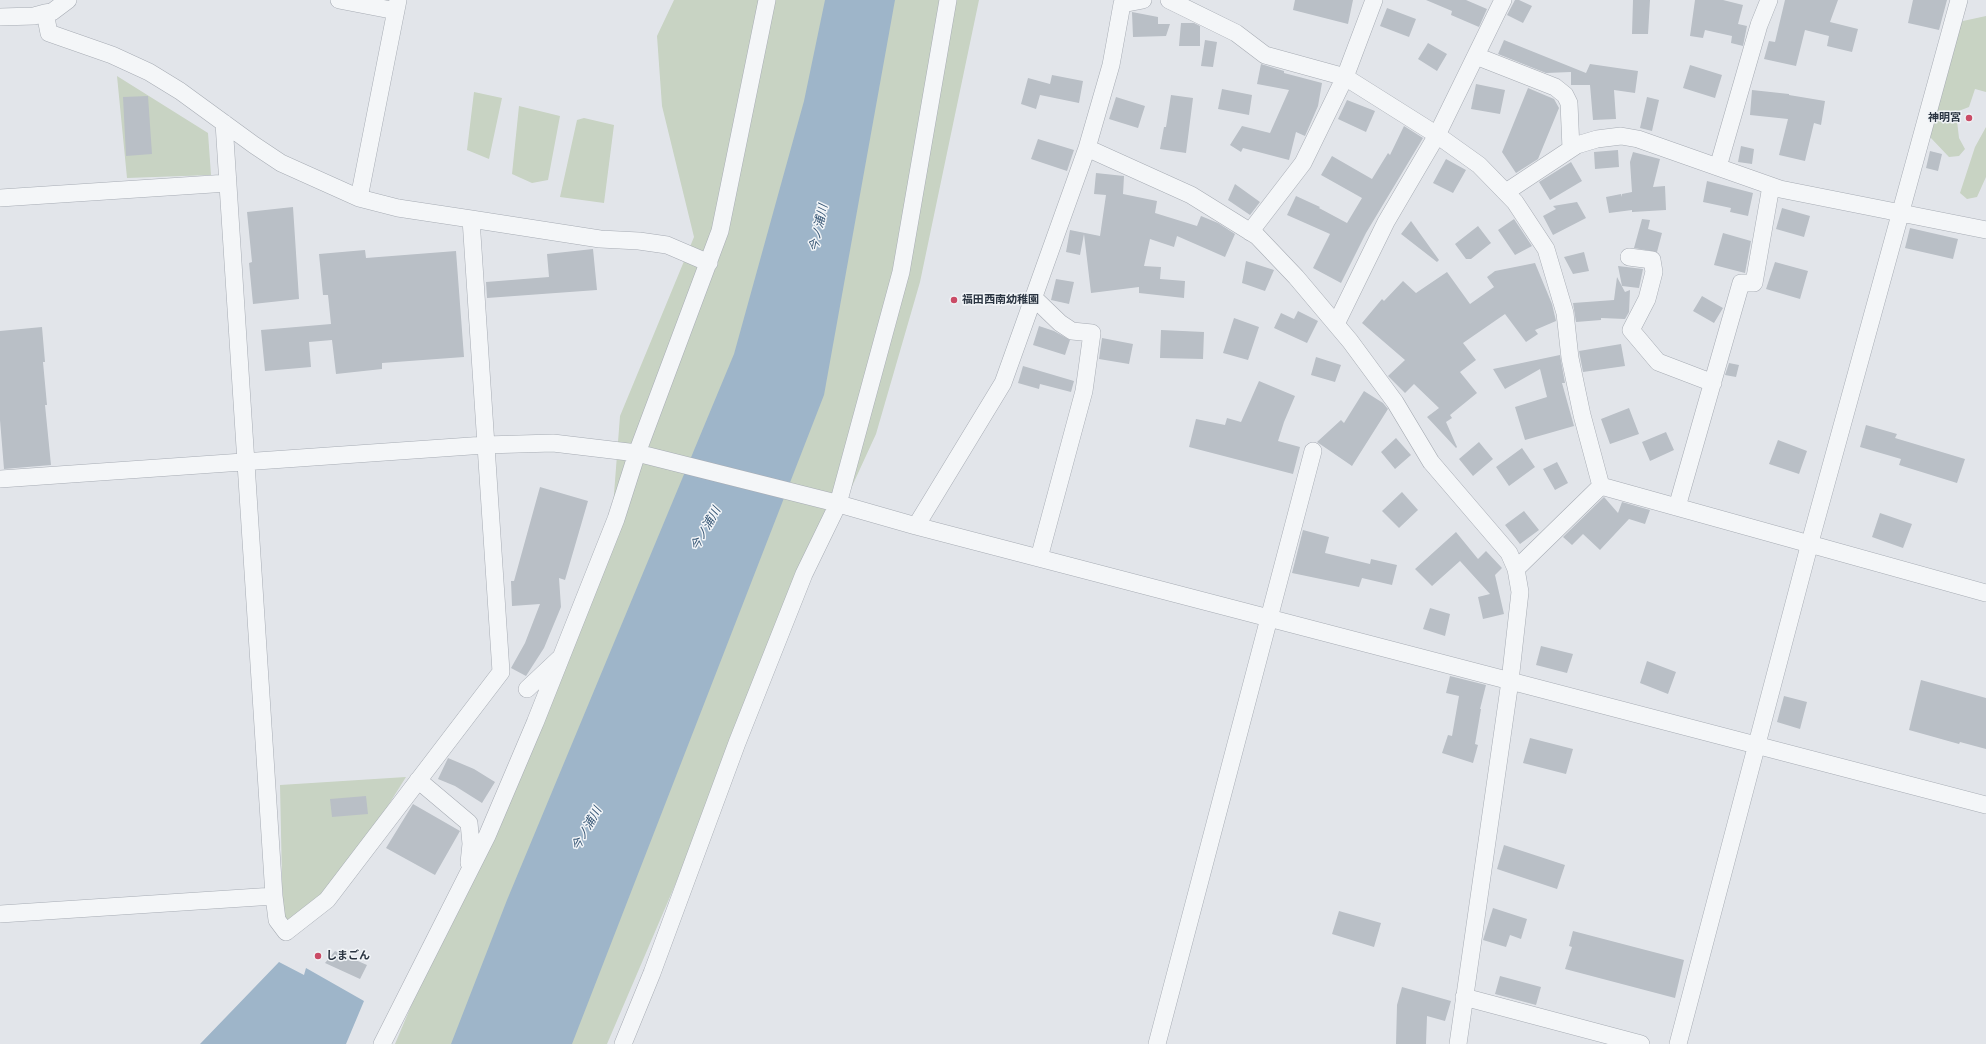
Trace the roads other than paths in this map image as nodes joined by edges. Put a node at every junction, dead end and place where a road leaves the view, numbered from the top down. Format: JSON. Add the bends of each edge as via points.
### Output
{"nodes":[{"id":1,"x":68,"y":0,"type":"edge"},
{"id":2,"x":339,"y":0,"type":"edge"},
{"id":3,"x":767,"y":0,"type":"edge"},
{"id":4,"x":948,"y":0,"type":"edge"},
{"id":5,"x":1143,"y":0,"type":"edge"},
{"id":6,"x":1169,"y":0,"type":"edge"},
{"id":7,"x":1374,"y":0,"type":"edge"},
{"id":8,"x":1503,"y":0,"type":"edge"},
{"id":9,"x":1768,"y":0,"type":"edge"},
{"id":10,"x":1959,"y":0,"type":"edge"},
{"id":11,"x":1122,"y":2,"type":"edge"},
{"id":12,"x":397,"y":6,"type":"edge"},
{"id":13,"x":45,"y":14,"type":"junction"},
{"id":14,"x":0,"y":17,"type":"edge"},
{"id":15,"x":1476,"y":56,"type":"junction"},
{"id":16,"x":1345,"y":77,"type":"junction"},
{"id":17,"x":224,"y":123,"type":"junction"},
{"id":18,"x":1437,"y":135,"type":"junction"},
{"id":19,"x":1087,"y":148,"type":"junction"},
{"id":20,"x":1571,"y":149,"type":"junction"},
{"id":21,"x":1718,"y":167,"type":"junction"},
{"id":22,"x":228,"y":183,"type":"junction"},
{"id":23,"x":1771,"y":186,"type":"junction"},
{"id":24,"x":1506,"y":192,"type":"junction"},
{"id":25,"x":0,"y":198,"type":"edge"},
{"id":26,"x":359,"y":198,"type":"junction"},
{"id":27,"x":1901,"y":215,"type":"junction"},
{"id":28,"x":471,"y":220,"type":"junction"},
{"id":29,"x":1986,"y":230,"type":"edge"},
{"id":30,"x":1250,"y":232,"type":"junction"},
{"id":31,"x":1629,"y":257,"type":"dead end"},
{"id":32,"x":709,"y":263,"type":"junction"},
{"id":33,"x":1033,"y":297,"type":"junction"},
{"id":34,"x":1336,"y":324,"type":"junction"},
{"id":35,"x":1713,"y":383,"type":"junction"},
{"id":36,"x":485,"y":445,"type":"junction"},
{"id":37,"x":1313,"y":451,"type":"dead end"},
{"id":38,"x":639,"y":454,"type":"junction"},
{"id":39,"x":245,"y":462,"type":"junction"},
{"id":40,"x":0,"y":479,"type":"edge"},
{"id":41,"x":1601,"y":486,"type":"junction"},
{"id":42,"x":835,"y":503,"type":"junction"},
{"id":43,"x":1677,"y":507,"type":"junction"},
{"id":44,"x":916,"y":526,"type":"junction"},
{"id":45,"x":1810,"y":544,"type":"junction"},
{"id":46,"x":1039,"y":558,"type":"junction"},
{"id":47,"x":1516,"y":569,"type":"junction"},
{"id":48,"x":1986,"y":593,"type":"edge"},
{"id":49,"x":1269,"y":618,"type":"junction"},
{"id":50,"x":562,"y":657,"type":"junction"},
{"id":51,"x":1510,"y":681,"type":"junction"},
{"id":52,"x":527,"y":689,"type":"dead end"},
{"id":53,"x":1757,"y":745,"type":"junction"},
{"id":54,"x":418,"y":780,"type":"junction"},
{"id":55,"x":1986,"y":805,"type":"edge"},
{"id":56,"x":468,"y":873,"type":"junction"},
{"id":57,"x":274,"y":896,"type":"junction"},
{"id":58,"x":0,"y":914,"type":"edge"},
{"id":59,"x":1464,"y":997,"type":"junction"},
{"id":60,"x":382,"y":1044,"type":"edge"},
{"id":61,"x":623,"y":1044,"type":"edge"},
{"id":62,"x":1157,"y":1044,"type":"edge"},
{"id":63,"x":1458,"y":1044,"type":"edge"},
{"id":64,"x":1641,"y":1044,"type":"edge"},
{"id":65,"x":1678,"y":1044,"type":"edge"}],
"edges":[{"from":1,"to":13,"type":"street"},
{"from":2,"to":12,"type":"street"},
{"from":3,"to":32,"type":"street","via":[[720,231]]},
{"from":4,"to":42,"type":"street","via":[[902,272]]},
{"from":5,"to":11,"type":"street"},
{"from":6,"to":16,"type":"street","via":[[1236,33],[1266,55]]},
{"from":7,"to":16,"type":"street"},
{"from":8,"to":15,"type":"street"},
{"from":9,"to":21,"type":"street"},
{"from":10,"to":27,"type":"street"},
{"from":11,"to":19,"type":"street","via":[[1111,65]]},
{"from":12,"to":26,"type":"street"},
{"from":13,"to":14,"type":"street"},
{"from":13,"to":17,"type":"street","via":[[49,33],[112,55],[149,72]]},
{"from":15,"to":18,"type":"street"},
{"from":15,"to":20,"type":"street","via":[[1555,87],[1565,96],[1569,103]]},
{"from":16,"to":18,"type":"street"},
{"from":16,"to":30,"type":"street","via":[[1303,163]]},
{"from":17,"to":22,"type":"street"},
{"from":17,"to":26,"type":"street","via":[[281,163]]},
{"from":18,"to":24,"type":"street","via":[[1479,165]]},
{"from":18,"to":34,"type":"street","via":[[1386,222]]},
{"from":19,"to":30,"type":"street","via":[[1191,195]]},
{"from":19,"to":33,"type":"street"},
{"from":20,"to":21,"type":"street","via":[[1597,139],[1621,136],[1638,138]]},
{"from":20,"to":24,"type":"street"},
{"from":21,"to":23,"type":"street"},
{"from":22,"to":25,"type":"street"},
{"from":22,"to":39,"type":"street"},
{"from":23,"to":27,"type":"street"},
{"from":23,"to":35,"type":"street","via":[[1754,283],[1741,283]]},
{"from":24,"to":41,"type":"street","via":[[1546,249],[1557,280],[1582,415]]},
{"from":26,"to":28,"type":"street","via":[[398,208]]},
{"from":27,"to":29,"type":"street"},
{"from":27,"to":45,"type":"street"},
{"from":28,"to":32,"type":"street","via":[[600,239],[667,245]]},
{"from":28,"to":36,"type":"street"},
{"from":30,"to":34,"type":"street","via":[[1257,236],[1296,277]]},
{"from":31,"to":35,"type":"street","via":[[1652,260],[1654,272],[1646,299],[1631,330],[1658,362]]},
{"from":32,"to":38,"type":"street"},
{"from":33,"to":44,"type":"street","via":[[1003,383]]},
{"from":33,"to":46,"type":"street","via":[[1072,331],[1092,333],[1084,391]]},
{"from":34,"to":47,"type":"street","via":[[1395,402],[1431,462],[1509,553]]},
{"from":35,"to":43,"type":"street"},
{"from":36,"to":38,"type":"street","via":[[553,443]]},
{"from":36,"to":39,"type":"street"},
{"from":36,"to":54,"type":"street","via":[[501,672]]},
{"from":37,"to":49,"type":"street"},
{"from":38,"to":42,"type":"street"},
{"from":38,"to":50,"type":"street"},
{"from":39,"to":40,"type":"street"},
{"from":39,"to":57,"type":"street"},
{"from":41,"to":43,"type":"street"},
{"from":41,"to":47,"type":"street"},
{"from":42,"to":44,"type":"street"},
{"from":42,"to":61,"type":"street","via":[[737,743]]},
{"from":43,"to":45,"type":"street"},
{"from":44,"to":46,"type":"street"},
{"from":45,"to":48,"type":"street"},
{"from":45,"to":53,"type":"street"},
{"from":46,"to":49,"type":"street"},
{"from":47,"to":51,"type":"street","via":[[1520,592]]},
{"from":49,"to":51,"type":"street"},
{"from":49,"to":62,"type":"street"},
{"from":50,"to":52,"type":"street"},
{"from":50,"to":56,"type":"street","via":[[487,836]]},
{"from":51,"to":53,"type":"street"},
{"from":51,"to":59,"type":"street"},
{"from":53,"to":55,"type":"street"},
{"from":53,"to":65,"type":"street"},
{"from":54,"to":56,"type":"street","via":[[469,823],[471,844]]},
{"from":54,"to":57,"type":"street","via":[[327,900],[286,932],[277,920]]},
{"from":56,"to":60,"type":"street"},
{"from":57,"to":58,"type":"street"},
{"from":59,"to":63,"type":"street"},
{"from":59,"to":64,"type":"street"}]}
